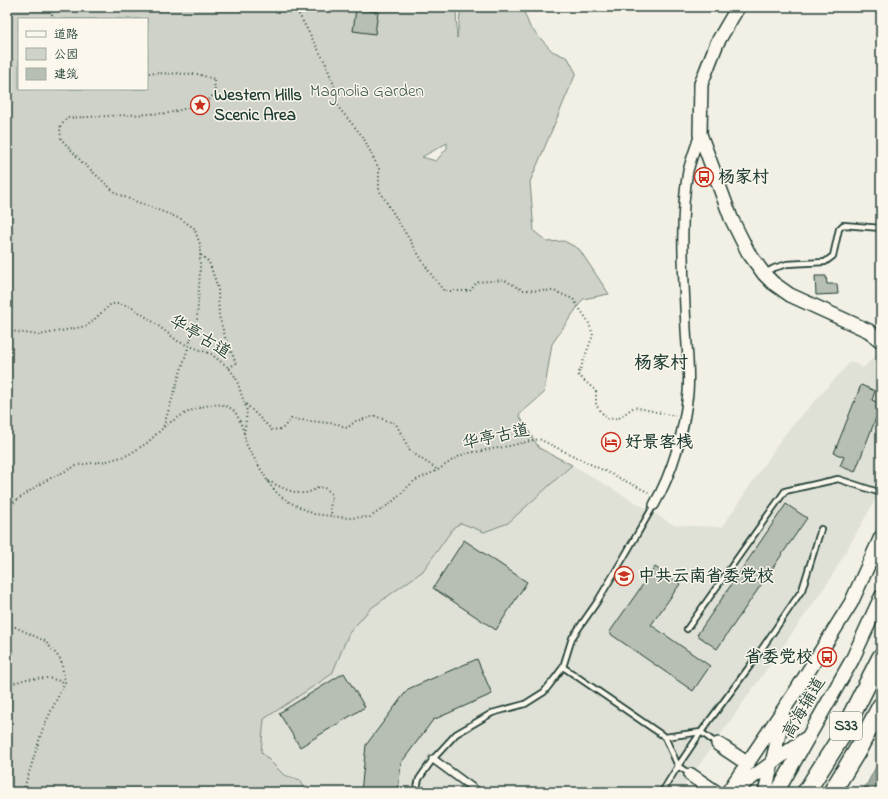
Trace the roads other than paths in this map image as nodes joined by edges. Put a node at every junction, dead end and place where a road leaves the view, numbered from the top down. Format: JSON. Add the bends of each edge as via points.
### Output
{"nodes":[{"id":1,"x":738,"y":7,"type":"edge"},
{"id":2,"x":700,"y":134,"type":"junction"},
{"id":3,"x":881,"y":228,"type":"edge"},
{"id":4,"x":764,"y":274,"type":"junction"},
{"id":5,"x":881,"y":341,"type":"edge"},
{"id":6,"x":881,"y":493,"type":"edge"},
{"id":7,"x":654,"y":505,"type":"joint"},
{"id":8,"x":821,"y":529,"type":"dead end"},
{"id":9,"x":881,"y":537,"type":"edge"},
{"id":10,"x":881,"y":597,"type":"edge"},
{"id":11,"x":687,"y":629,"type":"dead end"},
{"id":12,"x":881,"y":657,"type":"edge"},
{"id":13,"x":563,"y":667,"type":"junction"},
{"id":14,"x":881,"y":706,"type":"edge"},
{"id":15,"x":784,"y":709,"type":"junction"},
{"id":16,"x":701,"y":732,"type":"junction"},
{"id":17,"x":809,"y":736,"type":"junction"},
{"id":18,"x":665,"y":737,"type":"junction"},
{"id":19,"x":718,"y":744,"type":"joint"},
{"id":20,"x":434,"y":759,"type":"junction"},
{"id":21,"x":772,"y":763,"type":"junction"},
{"id":22,"x":748,"y":764,"type":"junction"},
{"id":23,"x":678,"y":766,"type":"junction"},
{"id":24,"x":691,"y":775,"type":"joint"},
{"id":25,"x":416,"y":792,"type":"edge"},
{"id":26,"x":478,"y":792,"type":"edge"},
{"id":27,"x":662,"y":792,"type":"edge"},
{"id":28,"x":716,"y":792,"type":"edge"},
{"id":29,"x":728,"y":792,"type":"edge"},
{"id":30,"x":732,"y":792,"type":"edge"},
{"id":31,"x":765,"y":792,"type":"edge"},
{"id":32,"x":777,"y":792,"type":"edge"},
{"id":33,"x":806,"y":792,"type":"edge"},
{"id":34,"x":832,"y":792,"type":"edge"}],
"edges":[{"from":1,"to":2,"type":"main road","via":[[717,43],[701,84]]},
{"from":2,"to":4,"type":"main road","via":[[731,218],[748,252]]},
{"from":2,"to":7,"type":"street","via":[[688,171],[684,214],[688,392],[672,467]]},
{"from":3,"to":4,"type":"lane","via":[[843,225],[839,229],[833,256],[825,262],[787,264]]},
{"from":4,"to":5,"type":"main road","via":[[790,295],[869,331]]},
{"from":6,"to":11,"type":"lane","via":[[838,479],[785,491]]},
{"from":7,"to":13,"type":"lane","via":[[597,602],[572,638]]},
{"from":8,"to":16,"type":"lane","via":[[802,590]]},
{"from":9,"to":15,"type":"main road","via":[[851,603]]},
{"from":10,"to":17,"type":"main road","name":"高海辅道","via":[[852,660]]},
{"from":12,"to":33,"type":"highway","number":"S33","via":[[839,740]]},
{"from":13,"to":18,"type":"lane"},
{"from":13,"to":20,"type":"lane","via":[[544,692],[525,704],[492,713],[456,734]]},
{"from":14,"to":34,"type":"highway","number":"S33"},
{"from":15,"to":21,"type":"main road"},
{"from":15,"to":22,"type":"main road"},
{"from":16,"to":18,"type":"lane"},
{"from":16,"to":19,"type":"lane"},
{"from":16,"to":23,"type":"lane"},
{"from":17,"to":21,"type":"main road"},
{"from":17,"to":32,"type":"main road","name":"高海辅道"},
{"from":18,"to":23,"type":"lane"},
{"from":19,"to":22,"type":"main road"},
{"from":20,"to":25,"type":"lane","via":[[419,779]]},
{"from":20,"to":26,"type":"street"},
{"from":21,"to":30,"type":"main road"},
{"from":21,"to":31,"type":"main road"},
{"from":22,"to":29,"type":"main road"},
{"from":23,"to":24,"type":"lane"},
{"from":23,"to":27,"type":"lane"},
{"from":24,"to":28,"type":"main road"}]}
